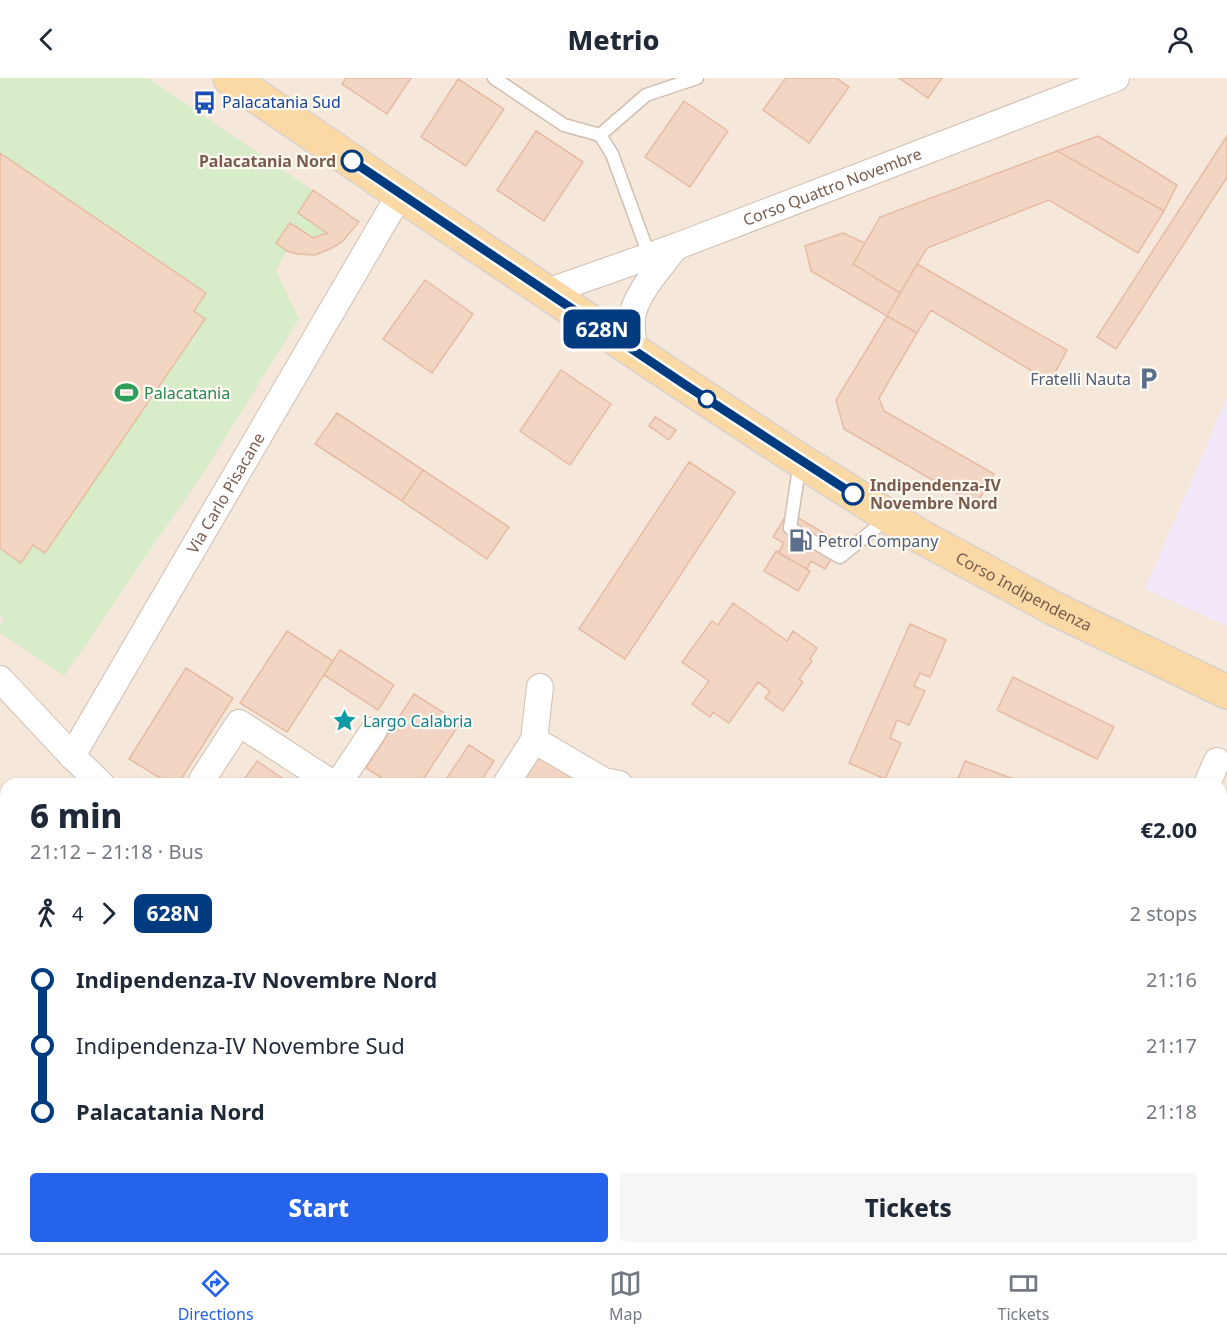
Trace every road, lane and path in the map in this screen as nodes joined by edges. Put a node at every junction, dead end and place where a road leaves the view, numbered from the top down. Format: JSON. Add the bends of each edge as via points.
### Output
{"nodes":[{"id":1,"x":230,"y":78,"type":"edge"},
{"id":2,"x":494,"y":78,"type":"edge"},
{"id":3,"x":697,"y":78,"type":"edge"},
{"id":4,"x":1116,"y":78,"type":"edge"},
{"id":5,"x":600,"y":135,"type":"junction"},
{"id":6,"x":400,"y":194,"type":"junction"},
{"id":7,"x":675,"y":247,"type":"junction"},
{"id":8,"x":649,"y":255,"type":"junction"},
{"id":9,"x":547,"y":292,"type":"junction"},
{"id":10,"x":634,"y":351,"type":"junction"},
{"id":11,"x":800,"y":460,"type":"junction"},
{"id":12,"x":890,"y":517,"type":"junction"},
{"id":13,"x":0,"y":679,"type":"edge"},
{"id":14,"x":540,"y":687,"type":"dead end"},
{"id":15,"x":1227,"y":693,"type":"edge"},
{"id":16,"x":374,"y":730,"type":"dead end"},
{"id":17,"x":534,"y":740,"type":"junction"},
{"id":18,"x":72,"y":756,"type":"junction"},
{"id":19,"x":1217,"y":761,"type":"dead end"},
{"id":20,"x":95,"y":778,"type":"edge"},
{"id":21,"x":203,"y":778,"type":"edge"},
{"id":22,"x":324,"y":778,"type":"edge"},
{"id":23,"x":342,"y":778,"type":"edge"},
{"id":24,"x":510,"y":778,"type":"edge"},
{"id":25,"x":599,"y":778,"type":"edge"},
{"id":26,"x":1210,"y":778,"type":"edge"}],
"edges":[{"from":1,"to":6,"type":"main road","name":"Corso Indipendenza"},
{"from":2,"to":5,"type":"lane","via":[[564,125]]},
{"from":3,"to":5,"type":"lane","via":[[646,95]]},
{"from":4,"to":7,"type":"street","name":"Corso Quattro Novembre"},
{"from":5,"to":8,"type":"lane","via":[[612,154]]},
{"from":6,"to":9,"type":"main road","name":"Corso Indipendenza"},
{"from":6,"to":18,"type":"street","name":"Via Carlo Pisacane"},
{"from":7,"to":8,"type":"street","name":"Corso Quattro Novembre"},
{"from":7,"to":10,"type":"street","via":[[642,293],[633,313]]},
{"from":8,"to":9,"type":"street","name":"Corso Quattro Novembre"},
{"from":9,"to":10,"type":"main road","name":"Corso Indipendenza"},
{"from":10,"to":11,"type":"main road","name":"Corso Indipendenza"},
{"from":11,"to":12,"type":"main road","name":"Corso Indipendenza"},
{"from":11,"to":12,"type":"lane","via":[[790,528],[840,557]]},
{"from":12,"to":15,"type":"main road","name":"Corso Indipendenza","via":[[1053,609]]},
{"from":13,"to":18,"type":"street"},
{"from":14,"to":17,"type":"street"},
{"from":16,"to":23,"type":"street"},
{"from":17,"to":24,"type":"street"},
{"from":17,"to":25,"type":"street"},
{"from":18,"to":20,"type":"street"},
{"from":19,"to":26,"type":"street"},
{"from":21,"to":22,"type":"street","via":[[239,723]]}]}
